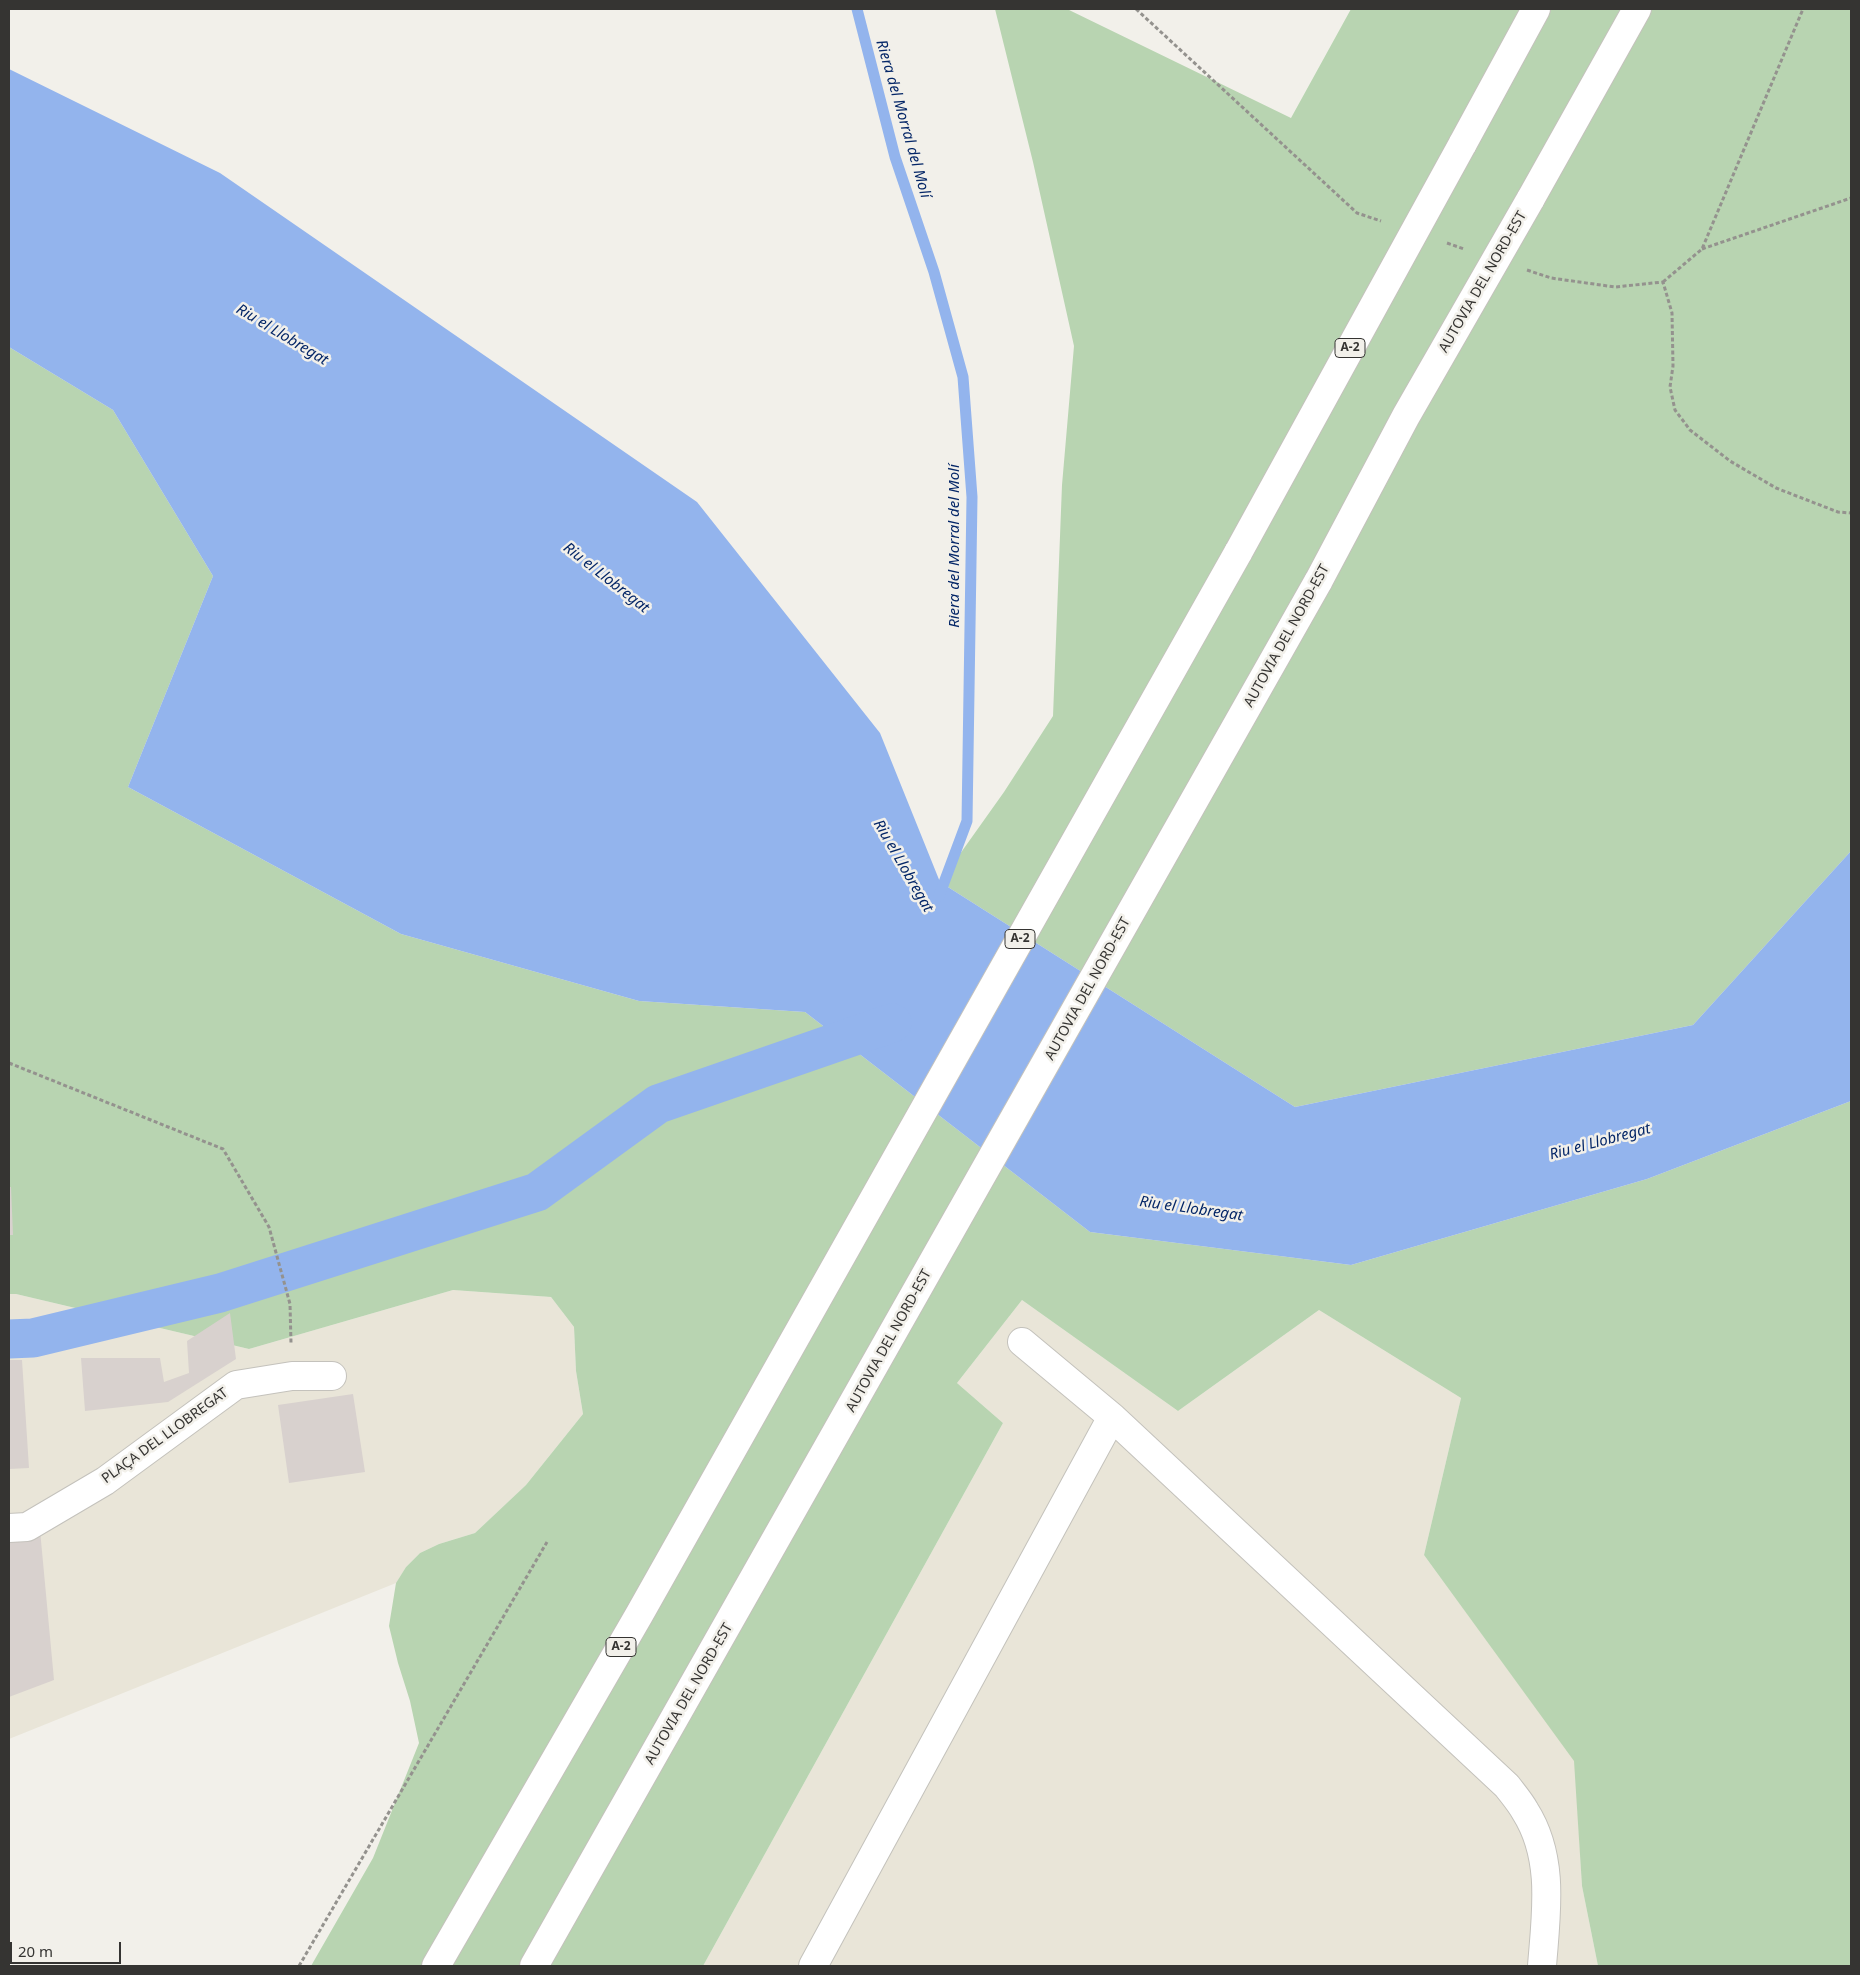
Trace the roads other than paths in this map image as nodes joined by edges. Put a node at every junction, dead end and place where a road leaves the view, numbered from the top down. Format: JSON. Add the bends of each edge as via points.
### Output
{"nodes":[{"id":1,"x":1536,"y":9,"type":"edge"},
{"id":2,"x":1636,"y":9,"type":"edge"},
{"id":3,"x":1022,"y":1342,"type":"dead end"},
{"id":4,"x":332,"y":1376,"type":"dead end"},
{"id":5,"x":1112,"y":1417,"type":"junction"},
{"id":6,"x":9,"y":1528,"type":"edge"},
{"id":7,"x":436,"y":1966,"type":"edge"},
{"id":8,"x":534,"y":1966,"type":"edge"},
{"id":9,"x":813,"y":1966,"type":"edge"},
{"id":10,"x":1542,"y":1966,"type":"edge"}],
"edges":[{"from":1,"to":7,"type":"main road","number":"A-2","bridge":true,"via":[[1239,551],[639,1615]]},
{"from":2,"to":8,"type":"main road","name":"AUTOVIA DEL NORD-EST","bridge":true,"via":[[1406,416],[1319,580]]},
{"from":3,"to":5,"type":"main road"},
{"from":4,"to":6,"type":"main road","name":"PLAÇA DEL LLOBREGAT","via":[[292,1376],[236,1385],[105,1481],[27,1527]]},
{"from":5,"to":9,"type":"main road"},
{"from":5,"to":10,"type":"main road","via":[[1507,1786],[1526,1812],[1545,1861],[1546,1916]]}]}
